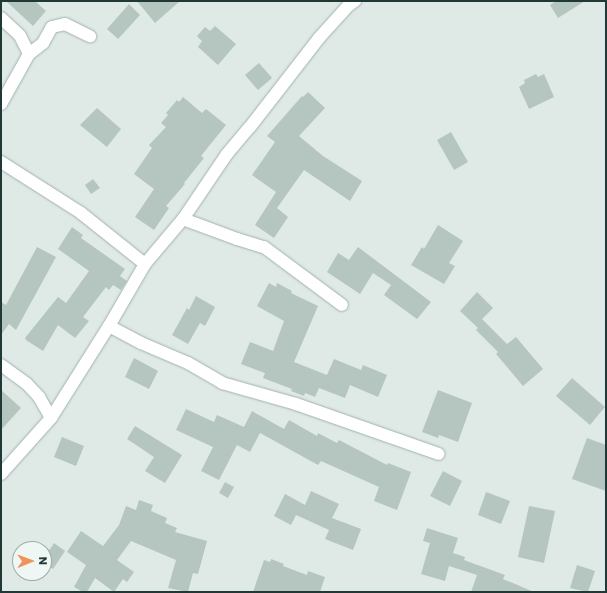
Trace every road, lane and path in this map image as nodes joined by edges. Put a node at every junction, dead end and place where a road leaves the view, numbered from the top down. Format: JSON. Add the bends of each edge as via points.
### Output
{"nodes":[{"id":1,"x":355,"y":1,"type":"edge"},
{"id":2,"x":1,"y":18,"type":"edge"},
{"id":3,"x":90,"y":36,"type":"dead end"},
{"id":4,"x":29,"y":54,"type":"junction"},
{"id":5,"x":1,"y":104,"type":"edge"},
{"id":6,"x":1,"y":162,"type":"edge"},
{"id":7,"x":183,"y":219,"type":"junction"},
{"id":8,"x":145,"y":264,"type":"junction"},
{"id":9,"x":342,"y":305,"type":"dead end"},
{"id":10,"x":109,"y":326,"type":"junction"},
{"id":11,"x":1,"y":365,"type":"edge"},
{"id":12,"x":51,"y":418,"type":"junction"},
{"id":13,"x":439,"y":454,"type":"dead end"},
{"id":14,"x":1,"y":474,"type":"edge"}],
"edges":[{"from":1,"to":7,"type":"street","via":[[319,38],[227,154]]},
{"from":2,"to":4,"type":"street","via":[[20,36]]},
{"from":3,"to":4,"type":"street","via":[[65,24],[58,25],[52,27],[43,43]]},
{"from":4,"to":5,"type":"street"},
{"from":6,"to":8,"type":"street","via":[[80,213]]},
{"from":7,"to":8,"type":"street"},
{"from":7,"to":9,"type":"street","via":[[264,247]]},
{"from":8,"to":10,"type":"street"},
{"from":10,"to":12,"type":"street"},
{"from":10,"to":13,"type":"street","via":[[188,363],[222,383],[296,404]]},
{"from":11,"to":12,"type":"street","via":[[40,397]]},
{"from":12,"to":14,"type":"street"}]}
